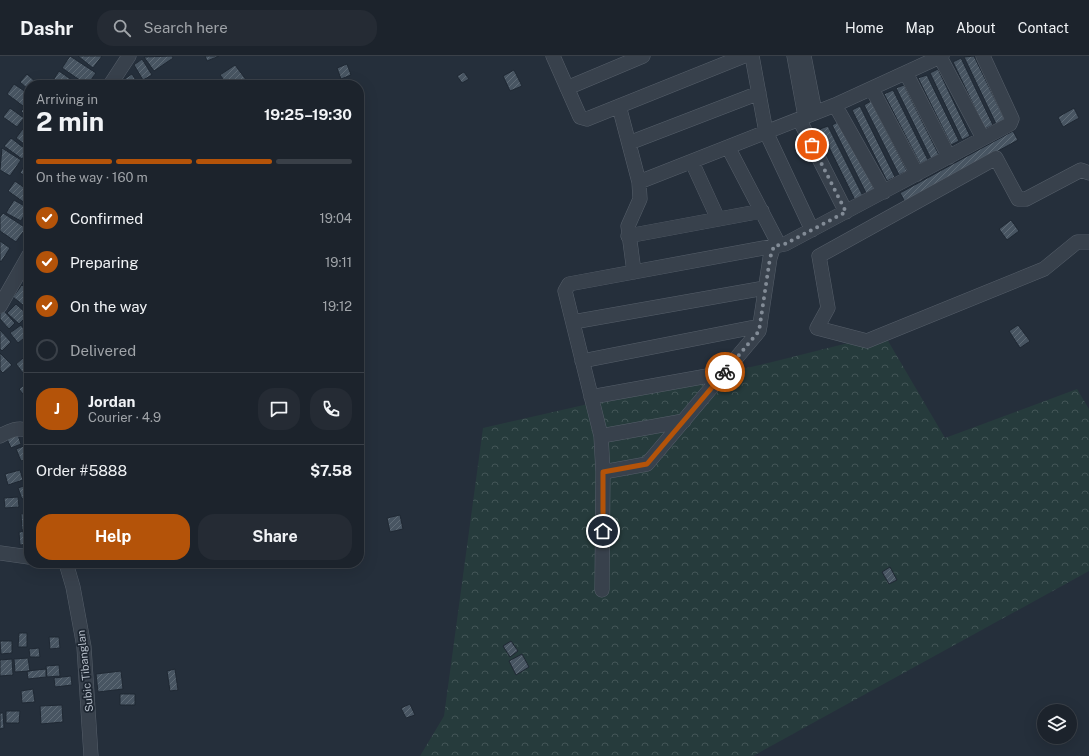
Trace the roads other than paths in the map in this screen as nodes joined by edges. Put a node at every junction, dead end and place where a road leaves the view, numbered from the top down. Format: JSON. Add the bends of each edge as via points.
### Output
{"nodes":[{"id":1,"x":129,"y":56,"type":"edge"},
{"id":2,"x":553,"y":56,"type":"edge"},
{"id":3,"x":643,"y":56,"type":"edge"},
{"id":4,"x":744,"y":56,"type":"edge"},
{"id":5,"x":752,"y":56,"type":"edge"},
{"id":6,"x":794,"y":56,"type":"edge"},
{"id":7,"x":804,"y":56,"type":"edge"},
{"id":8,"x":982,"y":56,"type":"edge"},
{"id":9,"x":941,"y":57,"type":"edge"},
{"id":10,"x":906,"y":73,"type":"junction"},
{"id":11,"x":113,"y":80,"type":"edge"},
{"id":12,"x":567,"y":88,"type":"junction"},
{"id":13,"x":872,"y":89,"type":"junction"},
{"id":14,"x":759,"y":93,"type":"junction"},
{"id":15,"x":835,"y":105,"type":"junction"},
{"id":16,"x":620,"y":106,"type":"junction"},
{"id":17,"x":807,"y":116,"type":"junction"},
{"id":18,"x":766,"y":132,"type":"junction"},
{"id":19,"x":983,"y":138,"type":"junction"},
{"id":20,"x":629,"y":143,"type":"junction"},
{"id":21,"x":728,"y":147,"type":"junction"},
{"id":22,"x":949,"y":157,"type":"junction"},
{"id":23,"x":692,"y":162,"type":"junction"},
{"id":24,"x":1089,"y":173,"type":"edge"},
{"id":25,"x":917,"y":174,"type":"junction"},
{"id":26,"x":639,"y":182,"type":"junction"},
{"id":27,"x":884,"y":192,"type":"junction"},
{"id":28,"x":762,"y":211,"type":"junction"},
{"id":29,"x":846,"y":212,"type":"junction"},
{"id":30,"x":718,"y":219,"type":"junction"},
{"id":31,"x":812,"y":230,"type":"junction"},
{"id":32,"x":628,"y":236,"type":"junction"},
{"id":33,"x":1089,"y":242,"type":"edge"},
{"id":34,"x":774,"y":246,"type":"junction"},
{"id":35,"x":24,"y":264,"type":"edge"},
{"id":36,"x":634,"y":272,"type":"junction"},
{"id":37,"x":765,"y":288,"type":"junction"},
{"id":38,"x":0,"y":306,"type":"edge"},
{"id":39,"x":573,"y":322,"type":"junction"},
{"id":40,"x":760,"y":326,"type":"junction"},
{"id":41,"x":582,"y":361,"type":"junction"},
{"id":42,"x":724,"y":373,"type":"junction"},
{"id":43,"x":591,"y":397,"type":"junction"},
{"id":44,"x":684,"y":421,"type":"junction"},
{"id":45,"x":24,"y":429,"type":"edge"},
{"id":46,"x":0,"y":436,"type":"edge"},
{"id":47,"x":601,"y":436,"type":"junction"},
{"id":48,"x":603,"y":472,"type":"junction"},
{"id":49,"x":0,"y":553,"type":"edge"},
{"id":50,"x":24,"y":556,"type":"edge"},
{"id":51,"x":67,"y":568,"type":"edge"},
{"id":52,"x":602,"y":590,"type":"dead end"},
{"id":53,"x":91,"y":756,"type":"edge"}],
"edges":[{"from":1,"to":11,"type":"street"},
{"from":2,"to":12,"type":"street"},
{"from":3,"to":12,"type":"street"},
{"from":4,"to":16,"type":"street"},
{"from":5,"to":14,"type":"street"},
{"from":6,"to":17,"type":"street"},
{"from":7,"to":17,"type":"street"},
{"from":8,"to":19,"type":"street","via":[[1012,119],[1010,124]]},
{"from":9,"to":10,"type":"street"},
{"from":9,"to":19,"type":"street"},
{"from":10,"to":13,"type":"street"},
{"from":10,"to":22,"type":"street"},
{"from":12,"to":16,"type":"street","via":[[583,119]]},
{"from":13,"to":15,"type":"street"},
{"from":13,"to":25,"type":"street"},
{"from":14,"to":18,"type":"street"},
{"from":14,"to":20,"type":"street"},
{"from":15,"to":17,"type":"street"},
{"from":15,"to":27,"type":"street"},
{"from":16,"to":20,"type":"street"},
{"from":17,"to":18,"type":"street"},
{"from":17,"to":29,"type":"street"},
{"from":18,"to":21,"type":"street"},
{"from":18,"to":31,"type":"street"},
{"from":19,"to":22,"type":"street"},
{"from":20,"to":26,"type":"street"},
{"from":21,"to":23,"type":"street"},
{"from":21,"to":28,"type":"street"},
{"from":22,"to":25,"type":"street"},
{"from":23,"to":26,"type":"street"},
{"from":23,"to":30,"type":"street"},
{"from":24,"to":33,"type":"street","via":[[1081,170],[1026,199],[1018,199],[996,158],[819,256],[828,308],[817,328],[867,341],[1044,269],[1078,242]]},
{"from":25,"to":27,"type":"street"},
{"from":26,"to":32,"type":"street","via":[[640,198],[628,226]]},
{"from":27,"to":29,"type":"street"},
{"from":28,"to":30,"type":"street"},
{"from":28,"to":34,"type":"street","via":[[776,239]]},
{"from":29,"to":31,"type":"street"},
{"from":30,"to":32,"type":"street"},
{"from":31,"to":34,"type":"street","via":[[785,244]]},
{"from":32,"to":36,"type":"street"},
{"from":34,"to":36,"type":"street"},
{"from":34,"to":37,"type":"street"},
{"from":35,"to":38,"type":"street"},
{"from":36,"to":39,"type":"street","via":[[569,284],[565,291]]},
{"from":37,"to":39,"type":"street"},
{"from":37,"to":40,"type":"street"},
{"from":39,"to":41,"type":"street"},
{"from":40,"to":41,"type":"street"},
{"from":40,"to":42,"type":"street","via":[[759,331]]},
{"from":41,"to":43,"type":"street"},
{"from":42,"to":43,"type":"street"},
{"from":42,"to":44,"type":"street"},
{"from":43,"to":47,"type":"street"},
{"from":44,"to":47,"type":"street"},
{"from":44,"to":48,"type":"street","via":[[647,464]]},
{"from":45,"to":46,"type":"street","via":[[10,430]]},
{"from":47,"to":48,"type":"street"},
{"from":48,"to":52,"type":"street"},
{"from":49,"to":50,"type":"street"},
{"from":51,"to":53,"type":"street","name":"Subic Tibanglan","via":[[84,647]]}]}
